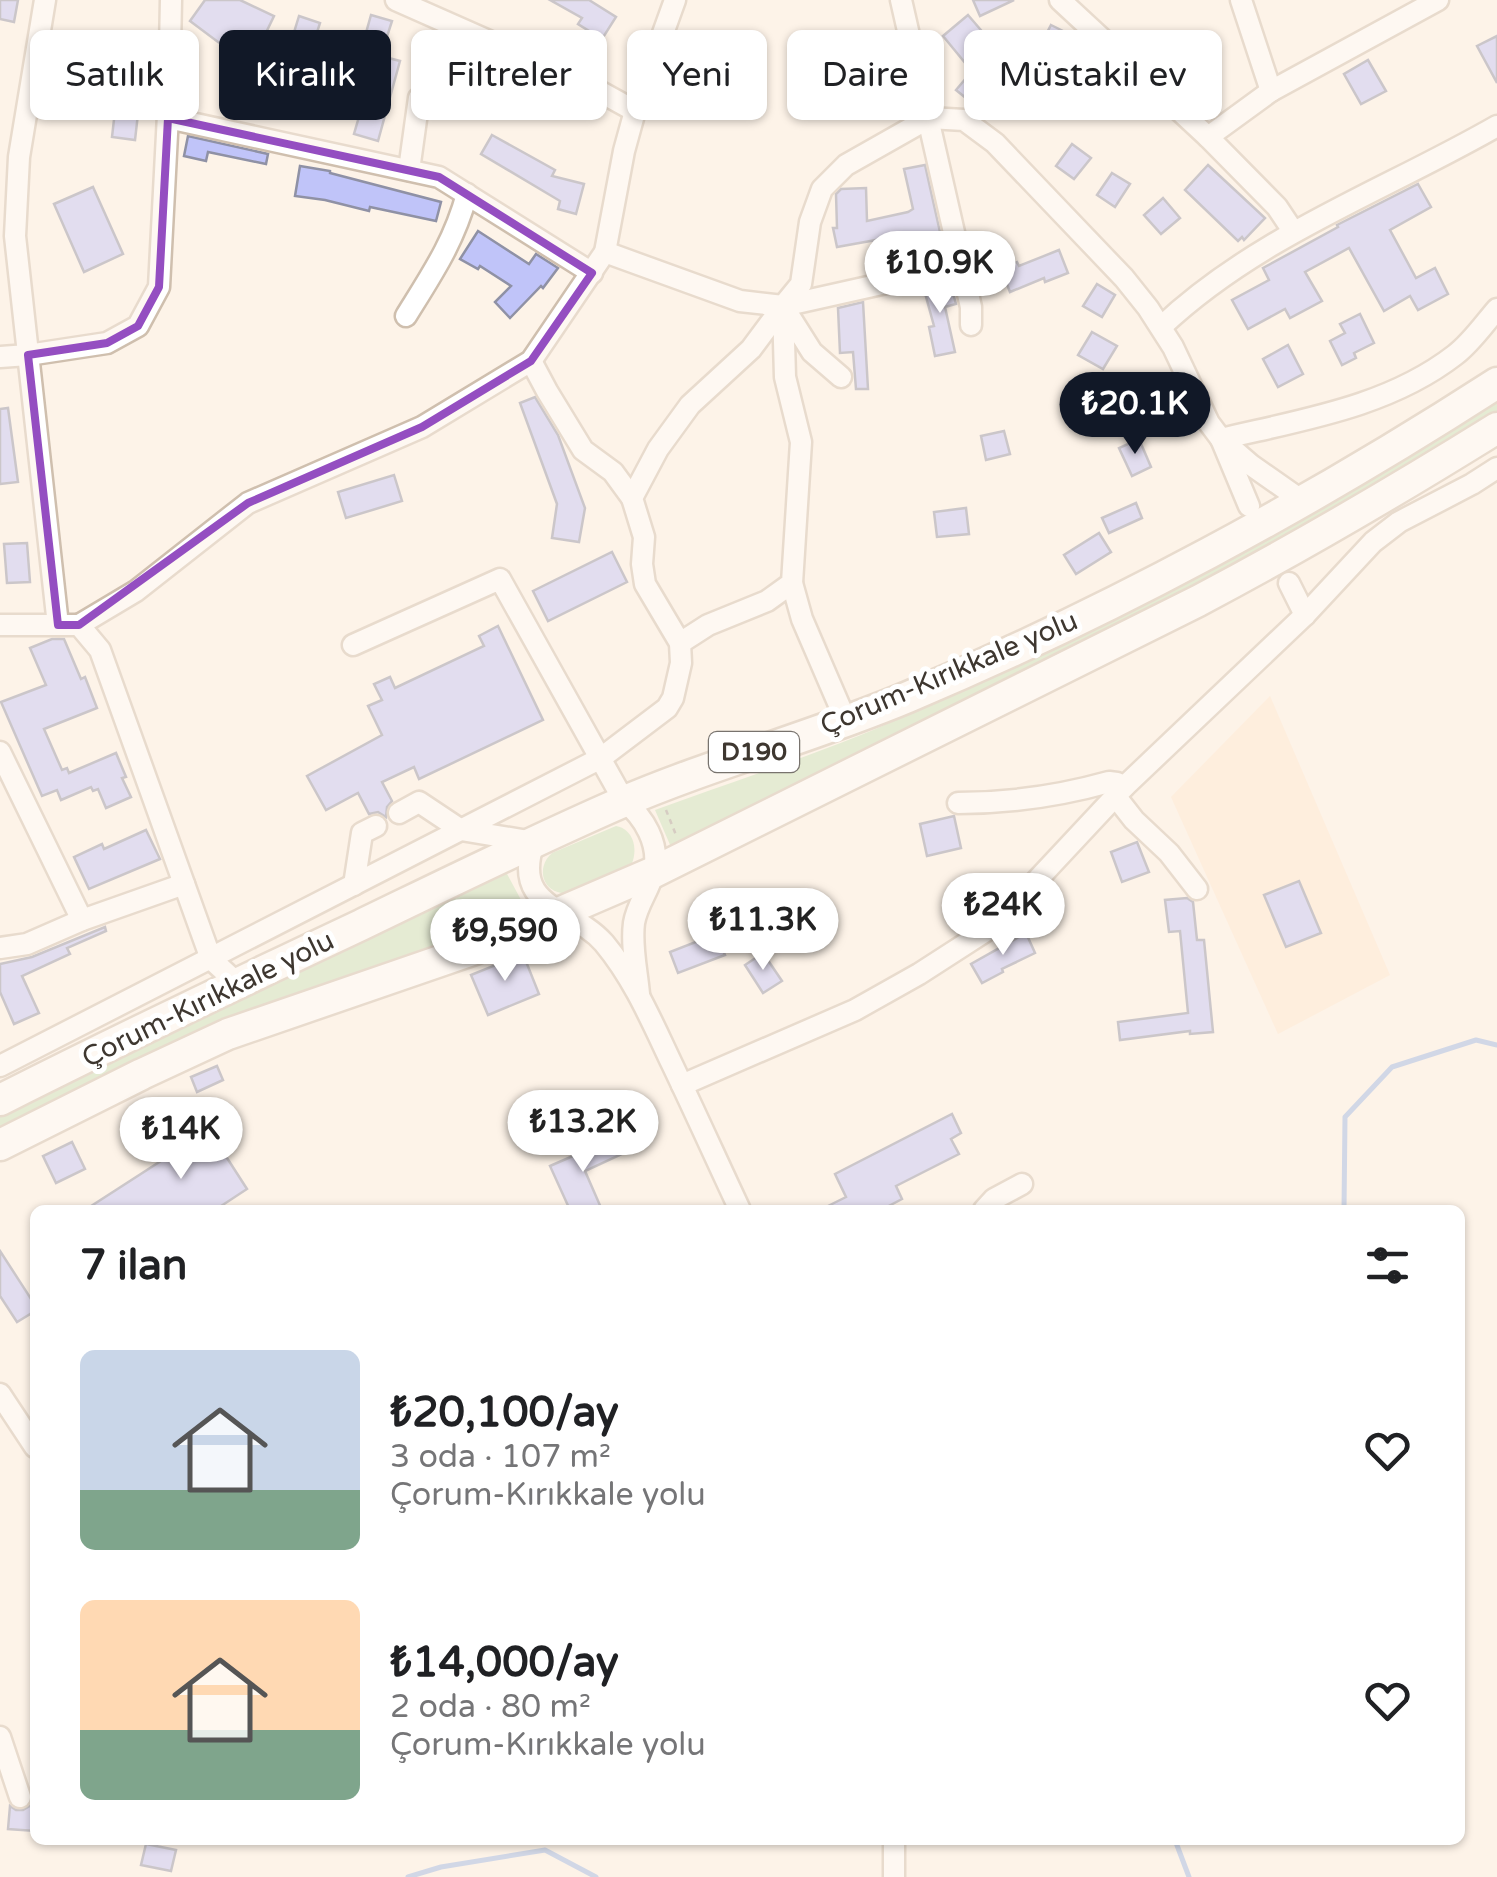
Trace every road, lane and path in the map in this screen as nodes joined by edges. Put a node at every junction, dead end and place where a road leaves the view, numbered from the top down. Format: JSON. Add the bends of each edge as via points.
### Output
{"nodes":[{"id":1,"x":45,"y":0,"type":"edge"},
{"id":2,"x":171,"y":0,"type":"edge"},
{"id":3,"x":675,"y":0,"type":"edge"},
{"id":4,"x":901,"y":0,"type":"edge"},
{"id":5,"x":1060,"y":0,"type":"edge"},
{"id":6,"x":1241,"y":0,"type":"edge"},
{"id":7,"x":1438,"y":0,"type":"edge"},
{"id":8,"x":403,"y":1,"type":"edge"},
{"id":9,"x":1401,"y":9,"type":"edge"},
{"id":10,"x":170,"y":30,"type":"edge"},
{"id":11,"x":664,"y":30,"type":"edge"},
{"id":12,"x":908,"y":30,"type":"edge"},
{"id":13,"x":1271,"y":90,"type":"junction"},
{"id":14,"x":627,"y":107,"type":"edge"},
{"id":15,"x":944,"y":119,"type":"edge"},
{"id":16,"x":168,"y":120,"type":"edge"},
{"id":17,"x":177,"y":120,"type":"edge"},
{"id":18,"x":416,"y":120,"type":"edge"},
{"id":19,"x":633,"y":120,"type":"edge"},
{"id":20,"x":926,"y":120,"type":"edge"},
{"id":21,"x":929,"y":120,"type":"edge"},
{"id":22,"x":1497,"y":126,"type":"edge"},
{"id":23,"x":1208,"y":137,"type":"junction"},
{"id":24,"x":409,"y":170,"type":"junction"},
{"id":25,"x":467,"y":194,"type":"junction"},
{"id":26,"x":1292,"y":232,"type":"junction"},
{"id":27,"x":605,"y":252,"type":"junction"},
{"id":28,"x":960,"y":261,"type":"junction"},
{"id":29,"x":592,"y":273,"type":"junction"},
{"id":30,"x":784,"y":306,"type":"junction"},
{"id":31,"x":1497,"y":309,"type":"edge"},
{"id":32,"x":406,"y":316,"type":"dead end"},
{"id":33,"x":971,"y":326,"type":"dead end"},
{"id":34,"x":1161,"y":327,"type":"junction"},
{"id":35,"x":28,"y":355,"type":"junction"},
{"id":36,"x":0,"y":357,"type":"edge"},
{"id":37,"x":531,"y":361,"type":"junction"},
{"id":38,"x":841,"y":376,"type":"dead end"},
{"id":39,"x":1497,"y":382,"type":"edge"},
{"id":40,"x":1497,"y":428,"type":"edge"},
{"id":41,"x":1221,"y":439,"type":"junction"},
{"id":42,"x":1497,"y":468,"type":"edge"},
{"id":43,"x":632,"y":498,"type":"junction"},
{"id":44,"x":1301,"y":500,"type":"junction"},
{"id":45,"x":1249,"y":506,"type":"dead end"},
{"id":46,"x":792,"y":583,"type":"junction"},
{"id":47,"x":1290,"y":583,"type":"dead end"},
{"id":48,"x":1305,"y":615,"type":"junction"},
{"id":49,"x":0,"y":625,"type":"edge"},
{"id":50,"x":68,"y":625,"type":"junction"},
{"id":51,"x":680,"y":643,"type":"junction"},
{"id":52,"x":353,"y":646,"type":"dead end"},
{"id":53,"x":846,"y":722,"type":"junction"},
{"id":54,"x":0,"y":752,"type":"edge"},
{"id":55,"x":600,"y":758,"type":"junction"},
{"id":56,"x":1120,"y":792,"type":"junction"},
{"id":57,"x":624,"y":802,"type":"junction"},
{"id":58,"x":958,"y":803,"type":"dead end"},
{"id":59,"x":399,"y":813,"type":"dead end"},
{"id":60,"x":376,"y":826,"type":"dead end"},
{"id":61,"x":460,"y":830,"type":"junction"},
{"id":62,"x":534,"y":842,"type":"junction"},
{"id":63,"x":654,"y":872,"type":"junction"},
{"id":64,"x":184,"y":884,"type":"junction"},
{"id":65,"x":446,"y":884,"type":"junction"},
{"id":66,"x":354,"y":885,"type":"junction"},
{"id":67,"x":1197,"y":889,"type":"dead end"},
{"id":68,"x":560,"y":913,"type":"junction"},
{"id":69,"x":82,"y":920,"type":"junction"},
{"id":70,"x":0,"y":948,"type":"edge"},
{"id":71,"x":474,"y":949,"type":"junction"},
{"id":72,"x":211,"y":959,"type":"junction"},
{"id":73,"x":238,"y":984,"type":"junction"},
{"id":74,"x":639,"y":994,"type":"junction"},
{"id":75,"x":24,"y":1054,"type":"junction"},
{"id":76,"x":0,"y":1066,"type":"edge"},
{"id":77,"x":38,"y":1081,"type":"junction"},
{"id":78,"x":682,"y":1085,"type":"junction"},
{"id":79,"x":0,"y":1100,"type":"edge"},
{"id":80,"x":0,"y":1145,"type":"edge"},
{"id":81,"x":1022,"y":1184,"type":"dead end"},
{"id":82,"x":738,"y":1205,"type":"edge"},
{"id":83,"x":989,"y":1205,"type":"edge"},
{"id":84,"x":0,"y":1394,"type":"edge"},
{"id":85,"x":30,"y":1439,"type":"edge"},
{"id":86,"x":0,"y":1737,"type":"edge"},
{"id":87,"x":20,"y":1797,"type":"dead end"},
{"id":88,"x":894,"y":1845,"type":"edge"},
{"id":89,"x":894,"y":1877,"type":"edge"}],
"edges":[{"from":1,"to":35,"type":"street","via":[[18,158],[15,236]]},
{"from":2,"to":10,"type":"street"},
{"from":3,"to":11,"type":"street"},
{"from":4,"to":12,"type":"street"},
{"from":5,"to":23,"type":"street"},
{"from":6,"to":13,"type":"street"},
{"from":7,"to":9,"type":"street"},
{"from":8,"to":14,"type":"street"},
{"from":9,"to":13,"type":"street"},
{"from":13,"to":23,"type":"street"},
{"from":15,"to":34,"type":"street","via":[[964,120],[995,143],[1124,278]]},
{"from":16,"to":35,"type":"street","via":[[159,286],[138,326],[107,343]]},
{"from":17,"to":24,"type":"street"},
{"from":18,"to":24,"type":"street"},
{"from":19,"to":27,"type":"street"},
{"from":20,"to":30,"type":"street","via":[[846,166],[822,189],[800,284]]},
{"from":21,"to":28,"type":"street"},
{"from":22,"to":26,"type":"street"},
{"from":23,"to":26,"type":"street","via":[[1277,206]]},
{"from":24,"to":25,"type":"street","via":[[439,177]]},
{"from":25,"to":29,"type":"street"},
{"from":25,"to":32,"type":"street","via":[[450,242]]},
{"from":26,"to":34,"type":"street","via":[[1191,298]]},
{"from":27,"to":29,"type":"street"},
{"from":27,"to":30,"type":"street","via":[[740,302]]},
{"from":28,"to":30,"type":"street"},
{"from":28,"to":33,"type":"street"},
{"from":29,"to":37,"type":"street"},
{"from":30,"to":38,"type":"street","via":[[812,352]]},
{"from":30,"to":43,"type":"street","via":[[751,349],[690,405]]},
{"from":30,"to":46,"type":"street","via":[[785,376],[801,442]]},
{"from":31,"to":41,"type":"street","via":[[1458,354],[1374,400]]},
{"from":34,"to":41,"type":"street"},
{"from":35,"to":36,"type":"street"},
{"from":35,"to":50,"type":"street"},
{"from":37,"to":43,"type":"street","via":[[584,450]]},
{"from":37,"to":50,"type":"street","via":[[422,427],[248,504],[136,590]]},
{"from":39,"to":44,"type":"highway","name":"Çorum-Kırıkkale yolu","number":"D190"},
{"from":40,"to":63,"type":"highway","name":"Çorum-Kırıkkale yolu","number":"D190","via":[[1198,601]]},
{"from":41,"to":44,"type":"street"},
{"from":41,"to":45,"type":"street"},
{"from":42,"to":48,"type":"street","via":[[1385,531]]},
{"from":43,"to":51,"type":"street","via":[[644,538],[645,584]]},
{"from":44,"to":53,"type":"highway","name":"Çorum-Kırıkkale yolu","number":"D190","via":[[1052,631]]},
{"from":46,"to":51,"type":"street"},
{"from":46,"to":53,"type":"street"},
{"from":47,"to":48,"type":"street"},
{"from":48,"to":56,"type":"street"},
{"from":49,"to":50,"type":"street"},
{"from":50,"to":64,"type":"street","via":[[100,650]]},
{"from":51,"to":55,"type":"street","via":[[667,708]]},
{"from":52,"to":55,"type":"street","via":[[500,579]]},
{"from":53,"to":57,"type":"highway","name":"Çorum-Kırıkkale yolu","number":"D190"},
{"from":54,"to":69,"type":"street"},
{"from":55,"to":57,"type":"street"},
{"from":55,"to":61,"type":"street"},
{"from":56,"to":58,"type":"street","via":[[1109,782],[1024,800]]},
{"from":56,"to":67,"type":"street","via":[[1134,820]]},
{"from":56,"to":78,"type":"street","via":[[981,935],[856,1010]]},
{"from":57,"to":62,"type":"highway","name":"Çorum-Kırıkkale yolu","number":"D190"},
{"from":57,"to":63,"type":"street","via":[[648,831]]},
{"from":59,"to":61,"type":"street","via":[[419,802]]},
{"from":60,"to":66,"type":"street","via":[[362,833]]},
{"from":61,"to":62,"type":"street"},
{"from":61,"to":66,"type":"street"},
{"from":62,"to":65,"type":"highway","name":"Çorum-Kırıkkale yolu","number":"D190"},
{"from":62,"to":68,"type":"street","via":[[531,884]]},
{"from":63,"to":68,"type":"highway","name":"Çorum-Kırıkkale yolu","number":"D190"},
{"from":63,"to":74,"type":"street","via":[[634,929]]},
{"from":64,"to":69,"type":"street"},
{"from":64,"to":72,"type":"street"},
{"from":65,"to":71,"type":"path"},
{"from":65,"to":73,"type":"highway","name":"Çorum-Kırıkkale yolu","number":"D190"},
{"from":66,"to":72,"type":"street"},
{"from":68,"to":71,"type":"highway","name":"Çorum-Kırıkkale yolu","number":"D190"},
{"from":68,"to":74,"type":"street","via":[[604,944]]},
{"from":69,"to":70,"type":"street","via":[[28,944]]},
{"from":71,"to":80,"type":"highway","name":"Çorum-Kırıkkale yolu","number":"D190","via":[[228,1034]]},
{"from":72,"to":73,"type":"street"},
{"from":72,"to":75,"type":"street"},
{"from":73,"to":77,"type":"highway","name":"Çorum-Kırıkkale yolu","number":"D190"},
{"from":74,"to":78,"type":"street"},
{"from":75,"to":76,"type":"street"},
{"from":75,"to":77,"type":"street"},
{"from":77,"to":79,"type":"highway","name":"Çorum-Kırıkkale yolu","number":"D190"},
{"from":78,"to":82,"type":"street"},
{"from":81,"to":83,"type":"street"},
{"from":84,"to":85,"type":"street"},
{"from":86,"to":87,"type":"street"},
{"from":88,"to":89,"type":"street"}]}
